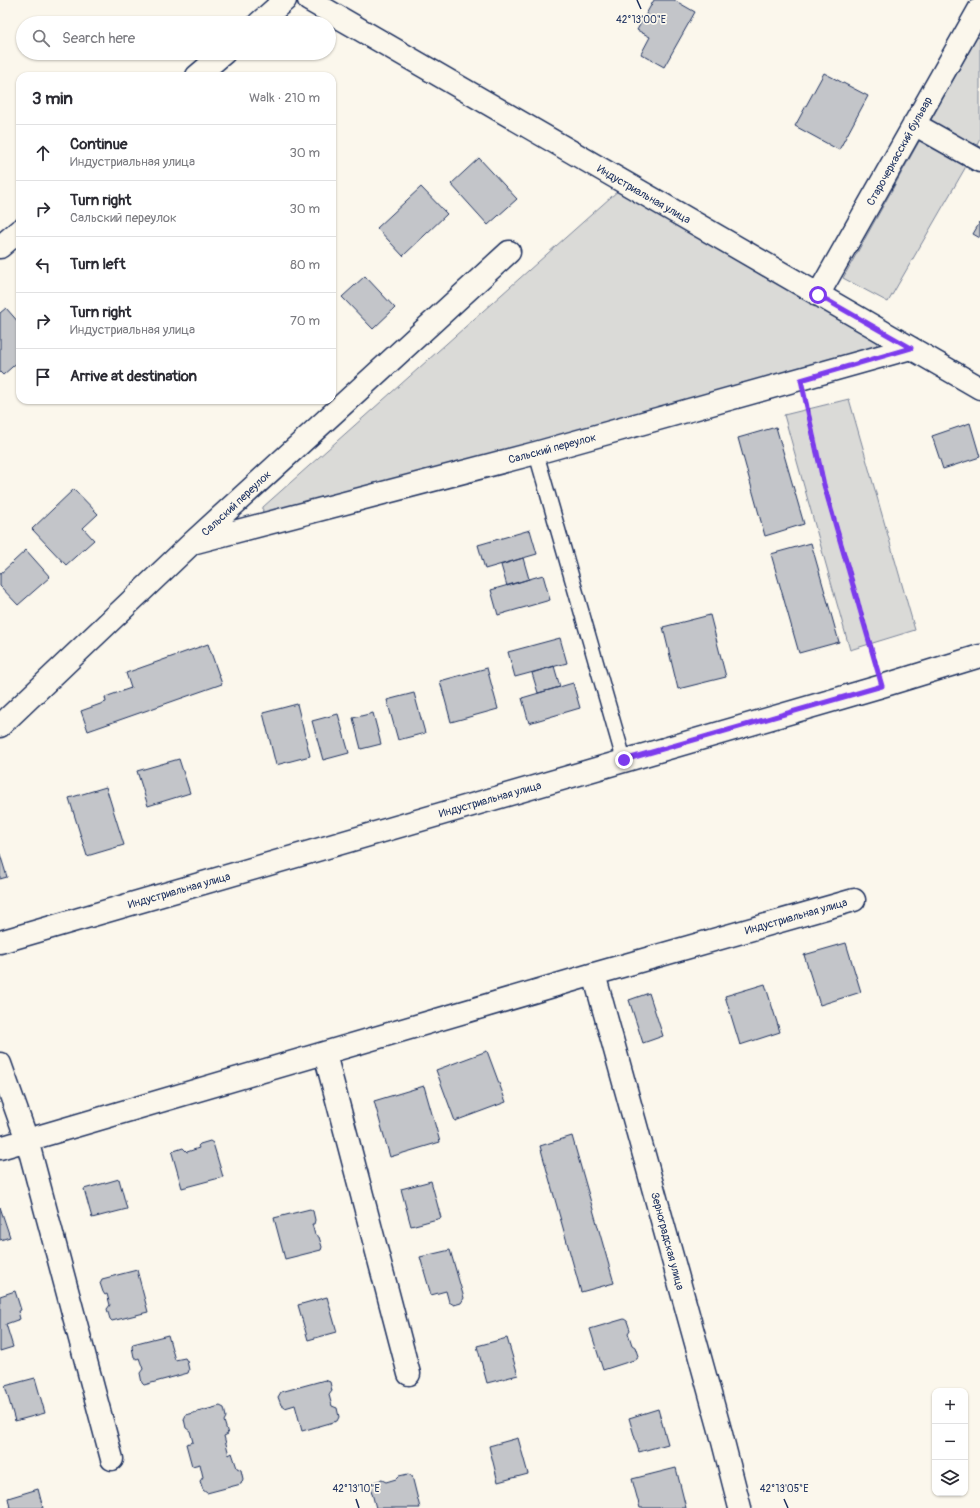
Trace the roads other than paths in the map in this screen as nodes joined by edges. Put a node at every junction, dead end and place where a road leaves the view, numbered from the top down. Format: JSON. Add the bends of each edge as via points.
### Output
{"nodes":[{"id":1,"x":285,"y":0,"type":"edge"},
{"id":2,"x":309,"y":0,"type":"edge"},
{"id":3,"x":980,"y":8,"type":"edge"},
{"id":4,"x":266,"y":16,"type":"edge"},
{"id":5,"x":216,"y":60,"type":"edge"},
{"id":6,"x":202,"y":72,"type":"edge"},
{"id":7,"x":914,"y":124,"type":"junction"},
{"id":8,"x":980,"y":161,"type":"edge"},
{"id":9,"x":16,"y":233,"type":"edge"},
{"id":10,"x":0,"y":247,"type":"edge"},
{"id":11,"x":509,"y":252,"type":"dead end"},
{"id":12,"x":818,"y":295,"type":"junction"},
{"id":13,"x":911,"y":348,"type":"junction"},
{"id":14,"x":980,"y":388,"type":"edge"},
{"id":15,"x":536,"y":453,"type":"junction"},
{"id":16,"x":192,"y":543,"type":"junction"},
{"id":17,"x":980,"y":656,"type":"edge"},
{"id":18,"x":0,"y":726,"type":"edge"},
{"id":19,"x":624,"y":760,"type":"junction"},
{"id":20,"x":854,"y":900,"type":"dead end"},
{"id":21,"x":0,"y":942,"type":"edge"},
{"id":22,"x":594,"y":974,"type":"junction"},
{"id":23,"x":325,"y":1054,"type":"junction"},
{"id":24,"x":0,"y":1064,"type":"edge"},
{"id":25,"x":27,"y":1140,"type":"junction"},
{"id":26,"x":0,"y":1148,"type":"edge"},
{"id":27,"x":409,"y":1374,"type":"dead end"},
{"id":28,"x":112,"y":1459,"type":"dead end"},
{"id":29,"x":740,"y":1508,"type":"edge"}],
"edges":[{"from":1,"to":4,"type":"street"},
{"from":2,"to":12,"type":"street","name":"Индустриальная улица"},
{"from":3,"to":7,"type":"street","name":"Старочеркасский бульвар"},
{"from":5,"to":6,"type":"street"},
{"from":7,"to":8,"type":"street"},
{"from":7,"to":12,"type":"street","name":"Старочеркасский бульвар"},
{"from":9,"to":10,"type":"street"},
{"from":11,"to":16,"type":"street","name":"Сальский переулок"},
{"from":12,"to":13,"type":"street","name":"Индустриальная улица"},
{"from":13,"to":14,"type":"street","name":"Индустриальная улица"},
{"from":13,"to":15,"type":"street","name":"Сальский переулок"},
{"from":15,"to":16,"type":"street","name":"Сальский переулок"},
{"from":15,"to":19,"type":"lane"},
{"from":16,"to":18,"type":"street","name":"Сальский переулок"},
{"from":17,"to":19,"type":"street","name":"Индустриальная улица"},
{"from":19,"to":21,"type":"street","name":"Индустриальная улица"},
{"from":20,"to":22,"type":"street","name":"Индустриальная улица"},
{"from":22,"to":23,"type":"street","name":"Индустриальная улица"},
{"from":22,"to":29,"type":"street","name":"Зерноградская улица"},
{"from":23,"to":25,"type":"street","name":"Индустриальная улица"},
{"from":23,"to":27,"type":"street"},
{"from":24,"to":25,"type":"street"},
{"from":25,"to":26,"type":"street","name":"Индустриальная улица"},
{"from":25,"to":28,"type":"street"}]}
